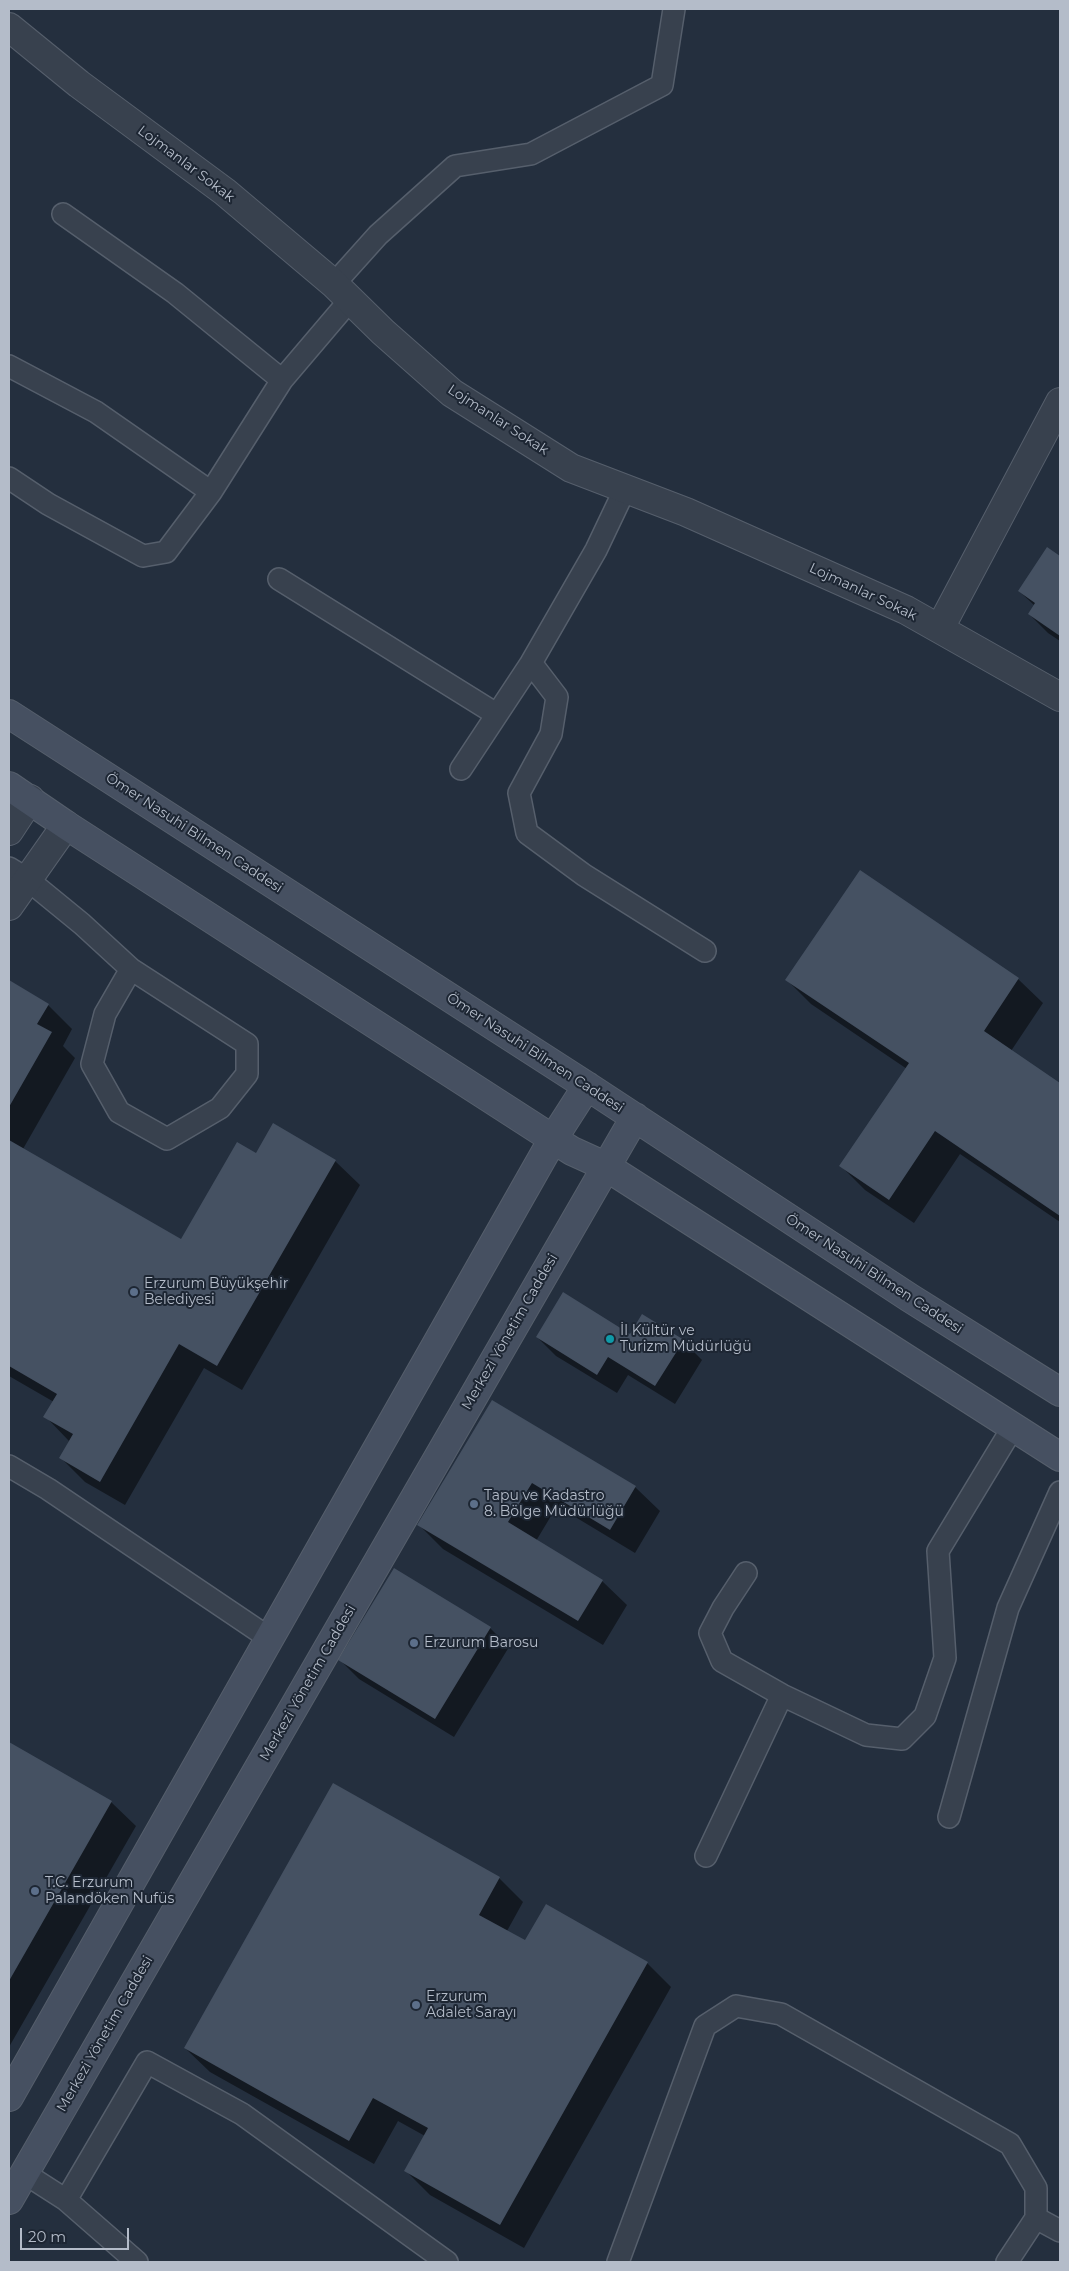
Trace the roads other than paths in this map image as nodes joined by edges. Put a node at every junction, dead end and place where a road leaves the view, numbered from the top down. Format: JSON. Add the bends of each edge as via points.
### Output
{"nodes":[{"id":1,"x":674,"y":9,"type":"edge"},
{"id":2,"x":9,"y":27,"type":"edge"},
{"id":3,"x":62,"y":214,"type":"dead end"},
{"id":4,"x":342,"y":292,"type":"junction"},
{"id":5,"x":9,"y":366,"type":"edge"},
{"id":6,"x":282,"y":380,"type":"junction"},
{"id":7,"x":1060,"y":402,"type":"edge"},
{"id":8,"x":9,"y":478,"type":"edge"},
{"id":9,"x":625,"y":489,"type":"junction"},
{"id":10,"x":211,"y":492,"type":"junction"},
{"id":11,"x":279,"y":579,"type":"dead end"},
{"id":12,"x":940,"y":628,"type":"junction"},
{"id":13,"x":531,"y":663,"type":"junction"},
{"id":14,"x":1060,"y":697,"type":"edge"},
{"id":15,"x":9,"y":714,"type":"edge"},
{"id":16,"x":496,"y":714,"type":"junction"},
{"id":17,"x":461,"y":769,"type":"dead end"},
{"id":18,"x":20,"y":792,"type":"edge"},
{"id":19,"x":66,"y":825,"type":"junction"},
{"id":20,"x":9,"y":831,"type":"edge"},
{"id":21,"x":18,"y":873,"type":"edge"},
{"id":22,"x":9,"y":906,"type":"edge"},
{"id":23,"x":705,"y":951,"type":"dead end"},
{"id":24,"x":131,"y":969,"type":"junction"},
{"id":25,"x":587,"y":1086,"type":"junction"},
{"id":26,"x":635,"y":1117,"type":"junction"},
{"id":27,"x":553,"y":1139,"type":"junction"},
{"id":28,"x":605,"y":1166,"type":"junction"},
{"id":29,"x":1060,"y":1392,"type":"edge"},
{"id":30,"x":1013,"y":1427,"type":"junction"},
{"id":31,"x":1060,"y":1457,"type":"edge"},
{"id":32,"x":9,"y":1466,"type":"edge"},
{"id":33,"x":1060,"y":1492,"type":"edge"},
{"id":34,"x":746,"y":1573,"type":"dead end"},
{"id":35,"x":270,"y":1638,"type":"junction"},
{"id":36,"x":782,"y":1695,"type":"junction"},
{"id":37,"x":949,"y":1817,"type":"dead end"},
{"id":38,"x":706,"y":1856,"type":"dead end"},
{"id":39,"x":9,"y":2097,"type":"edge"},
{"id":40,"x":24,"y":2173,"type":"junction"},
{"id":41,"x":9,"y":2200,"type":"edge"},
{"id":42,"x":66,"y":2200,"type":"junction"},
{"id":43,"x":1036,"y":2218,"type":"junction"},
{"id":44,"x":1060,"y":2231,"type":"edge"},
{"id":45,"x":137,"y":2262,"type":"edge"},
{"id":46,"x":448,"y":2262,"type":"edge"},
{"id":47,"x":618,"y":2262,"type":"edge"},
{"id":48,"x":1006,"y":2262,"type":"edge"}],
"edges":[{"from":1,"to":4,"type":"lane","via":[[662,85],[531,154],[455,166],[378,235]]},
{"from":2,"to":4,"type":"street","name":"Lojmanlar Sokak","via":[[79,84],[225,192]]},
{"from":3,"to":6,"type":"lane","via":[[175,293]]},
{"from":4,"to":6,"type":"lane"},
{"from":4,"to":9,"type":"street","name":"Lojmanlar Sokak","via":[[452,393],[571,468]]},
{"from":5,"to":10,"type":"lane","via":[[96,412]]},
{"from":6,"to":10,"type":"lane"},
{"from":7,"to":12,"type":"street"},
{"from":8,"to":10,"type":"lane","via":[[48,504],[143,556],[166,552]]},
{"from":9,"to":12,"type":"street","name":"Lojmanlar Sokak","via":[[686,512]]},
{"from":9,"to":13,"type":"lane","via":[[596,550]]},
{"from":11,"to":16,"type":"lane"},
{"from":12,"to":14,"type":"street","name":"Lojmanlar Sokak"},
{"from":13,"to":16,"type":"lane"},
{"from":13,"to":23,"type":"lane","via":[[557,698],[551,734],[519,793],[527,833],[584,875]]},
{"from":15,"to":25,"type":"main road","name":"Ömer Nasuhi Bilmen Caddesi"},
{"from":16,"to":17,"type":"lane"},
{"from":18,"to":19,"type":"main road"},
{"from":18,"to":20,"type":"street"},
{"from":19,"to":21,"type":"street"},
{"from":19,"to":27,"type":"main road"},
{"from":21,"to":22,"type":"street"},
{"from":21,"to":24,"type":"lane"},
{"from":24,"to":24,"type":"lane","via":[[248,1044],[246,1074],[220,1108],[167,1139],[119,1112],[92,1064],[105,1014]]},
{"from":25,"to":26,"type":"main road","name":"Ömer Nasuhi Bilmen Caddesi"},
{"from":25,"to":27,"type":"main road"},
{"from":26,"to":28,"type":"main road","name":"Merkezi Yönetim Caddesi"},
{"from":26,"to":29,"type":"main road","name":"Ömer Nasuhi Bilmen Caddesi","via":[[910,1298]]},
{"from":27,"to":28,"type":"main road"},
{"from":27,"to":35,"type":"main road"},
{"from":28,"to":30,"type":"main road"},
{"from":28,"to":40,"type":"main road","name":"Merkezi Yönetim Caddesi"},
{"from":30,"to":31,"type":"main road"},
{"from":30,"to":36,"type":"lane","via":[[938,1551],[945,1658],[925,1716],[902,1739],[866,1735]]},
{"from":32,"to":35,"type":"lane"},
{"from":33,"to":37,"type":"lane","via":[[1008,1608]]},
{"from":34,"to":36,"type":"lane","via":[[710,1633],[722,1661]]},
{"from":35,"to":39,"type":"main road"},
{"from":36,"to":38,"type":"lane"},
{"from":40,"to":41,"type":"main road","name":"Merkezi Yönetim Caddesi"},
{"from":40,"to":42,"type":"lane"},
{"from":42,"to":45,"type":"lane"},
{"from":42,"to":46,"type":"lane","via":[[147,2062],[242,2114]]},
{"from":43,"to":44,"type":"lane"},
{"from":43,"to":47,"type":"lane","via":[[1036,2188],[1010,2144],[780,2014],[736,2006],[705,2026]]},
{"from":43,"to":48,"type":"lane"}]}
